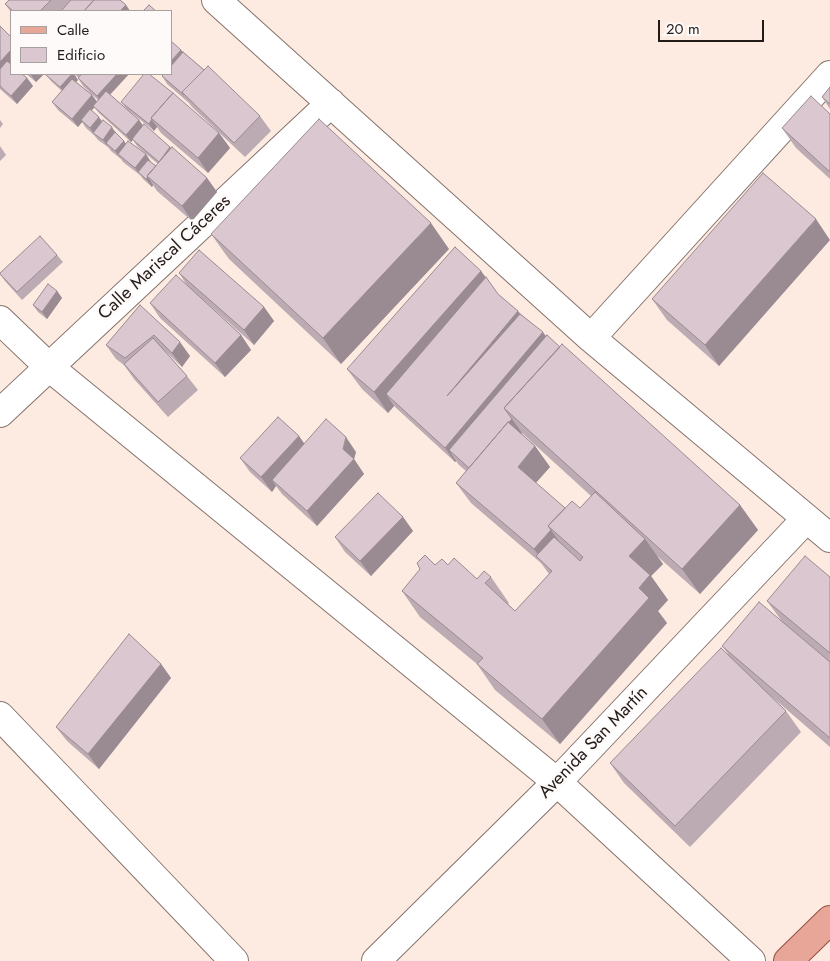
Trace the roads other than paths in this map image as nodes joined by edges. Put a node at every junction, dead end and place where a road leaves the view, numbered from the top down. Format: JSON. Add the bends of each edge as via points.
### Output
{"nodes":[{"id":1,"x":216,"y":0,"type":"edge"},
{"id":2,"x":830,"y":75,"type":"edge"},
{"id":3,"x":331,"y":103,"type":"junction"},
{"id":4,"x":0,"y":320,"type":"edge"},
{"id":5,"x":591,"y":338,"type":"junction"},
{"id":6,"x":49,"y":367,"type":"junction"},
{"id":7,"x":0,"y":413,"type":"edge"},
{"id":8,"x":806,"y":519,"type":"junction"},
{"id":9,"x":830,"y":538,"type":"edge"},
{"id":10,"x":0,"y":716,"type":"edge"},
{"id":11,"x":557,"y":782,"type":"junction"},
{"id":12,"x":830,"y":920,"type":"edge"},
{"id":13,"x":234,"y":961,"type":"edge"},
{"id":14,"x":376,"y":961,"type":"edge"},
{"id":15,"x":752,"y":961,"type":"edge"},
{"id":16,"x":788,"y":961,"type":"edge"}],
"edges":[{"from":1,"to":3,"type":"street"},
{"from":2,"to":5,"type":"street"},
{"from":3,"to":5,"type":"street"},
{"from":3,"to":6,"type":"street","name":"Calle Mariscal Cáceres"},
{"from":4,"to":6,"type":"street"},
{"from":5,"to":8,"type":"street"},
{"from":6,"to":7,"type":"street","name":"Calle Mariscal Cáceres"},
{"from":6,"to":11,"type":"street"},
{"from":8,"to":9,"type":"street"},
{"from":8,"to":11,"type":"street","name":"Avenida San Martín"},
{"from":10,"to":13,"type":"street"},
{"from":11,"to":14,"type":"street","name":"Avenida San Martín"},
{"from":11,"to":15,"type":"street"},
{"from":12,"to":16,"type":"main road"}]}
